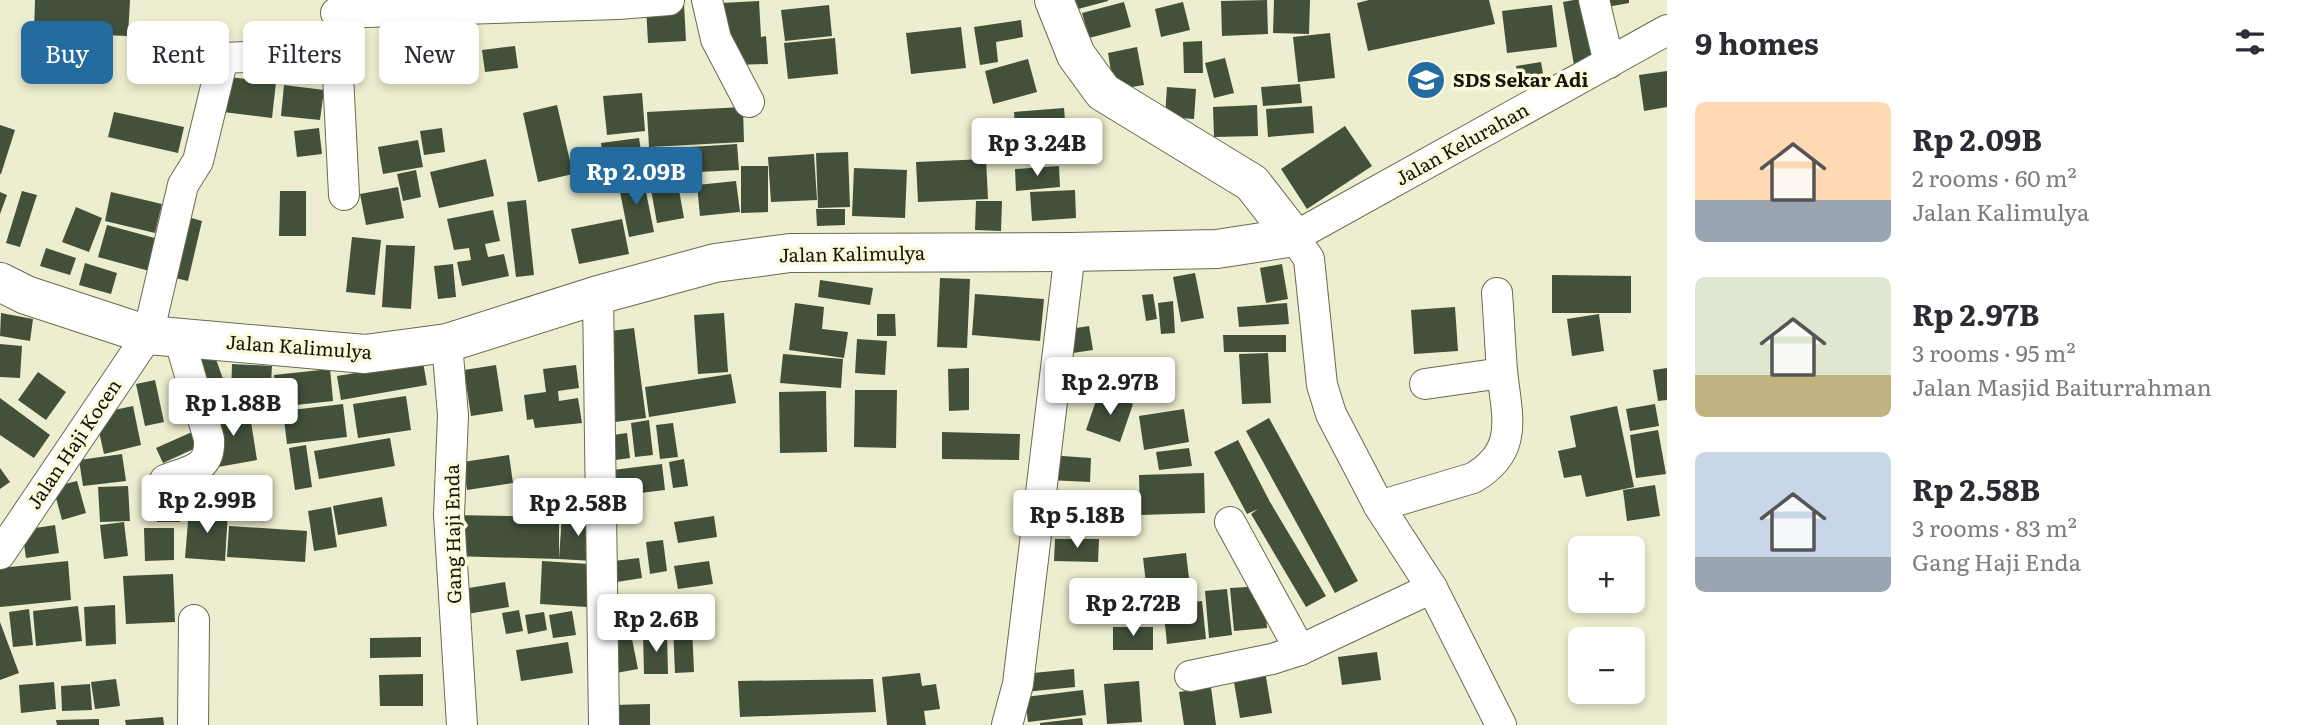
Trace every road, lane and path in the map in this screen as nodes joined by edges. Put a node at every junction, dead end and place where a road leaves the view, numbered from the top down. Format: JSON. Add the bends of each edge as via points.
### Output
{"nodes":[{"id":1,"x":669,"y":0,"type":"edge"},
{"id":2,"x":707,"y":0,"type":"edge"},
{"id":3,"x":1054,"y":0,"type":"edge"},
{"id":4,"x":1594,"y":0,"type":"edge"},
{"id":5,"x":336,"y":6,"type":"edge"},
{"id":6,"x":1667,"y":30,"type":"edge"},
{"id":7,"x":243,"y":57,"type":"edge"},
{"id":8,"x":1609,"y":63,"type":"junction"},
{"id":9,"x":338,"y":84,"type":"edge"},
{"id":10,"x":749,"y":102,"type":"dead end"},
{"id":11,"x":344,"y":195,"type":"dead end"},
{"id":12,"x":1294,"y":237,"type":"junction"},
{"id":13,"x":1070,"y":252,"type":"junction"},
{"id":14,"x":0,"y":282,"type":"edge"},
{"id":15,"x":1497,"y":293,"type":"dead end"},
{"id":16,"x":598,"y":295,"type":"junction"},
{"id":17,"x":163,"y":337,"type":"junction"},
{"id":18,"x":447,"y":343,"type":"junction"},
{"id":19,"x":1502,"y":373,"type":"junction"},
{"id":20,"x":1425,"y":384,"type":"dead end"},
{"id":21,"x":165,"y":480,"type":"dead end"},
{"id":22,"x":1379,"y":506,"type":"junction"},
{"id":23,"x":1230,"y":522,"type":"dead end"},
{"id":24,"x":0,"y":554,"type":"edge"},
{"id":25,"x":1432,"y":589,"type":"junction"},
{"id":26,"x":194,"y":620,"type":"dead end"},
{"id":27,"x":1300,"y":650,"type":"junction"},
{"id":28,"x":1190,"y":676,"type":"dead end"},
{"id":29,"x":193,"y":725,"type":"edge"},
{"id":30,"x":462,"y":725,"type":"edge"},
{"id":31,"x":604,"y":725,"type":"edge"},
{"id":32,"x":1007,"y":725,"type":"edge"},
{"id":33,"x":1501,"y":725,"type":"edge"}],
"edges":[{"from":1,"to":5,"type":"street","via":[[605,5]]},
{"from":2,"to":10,"type":"street","via":[[716,39]]},
{"from":3,"to":12,"type":"street","via":[[1076,55],[1103,92],[1252,183]]},
{"from":4,"to":8,"type":"street"},
{"from":6,"to":8,"type":"street","name":"Jalan Kelurahan"},
{"from":7,"to":17,"type":"street","via":[[223,58],[198,161],[183,185]]},
{"from":8,"to":12,"type":"street","name":"Jalan Kelurahan"},
{"from":9,"to":11,"type":"street"},
{"from":12,"to":13,"type":"street","name":"Jalan Kalimulya","via":[[1217,249]]},
{"from":12,"to":22,"type":"street","via":[[1309,259],[1322,385],[1331,414]]},
{"from":13,"to":16,"type":"street","name":"Jalan Kalimulya","via":[[790,253],[715,263]]},
{"from":13,"to":32,"type":"street","via":[[1018,684]]},
{"from":14,"to":17,"type":"street","name":"Jalan Kalimulya","via":[[26,295]]},
{"from":15,"to":19,"type":"street"},
{"from":16,"to":18,"type":"street","name":"Jalan Kalimulya"},
{"from":16,"to":31,"type":"street"},
{"from":17,"to":18,"type":"street","name":"Jalan Kalimulya","via":[[365,354]]},
{"from":17,"to":21,"type":"street","via":[[209,439],[210,452],[201,466]]},
{"from":17,"to":24,"type":"street","name":"Jalan Haji Kocen"},
{"from":18,"to":30,"type":"street","name":"Gang Haji Enda","via":[[453,415],[449,515]]},
{"from":19,"to":20,"type":"street"},
{"from":19,"to":22,"type":"street","via":[[1508,433],[1490,466],[1473,478]]},
{"from":22,"to":25,"type":"street"},
{"from":23,"to":27,"type":"street"},
{"from":25,"to":27,"type":"street"},
{"from":25,"to":33,"type":"street"},
{"from":26,"to":29,"type":"street"},
{"from":27,"to":28,"type":"street"}]}
